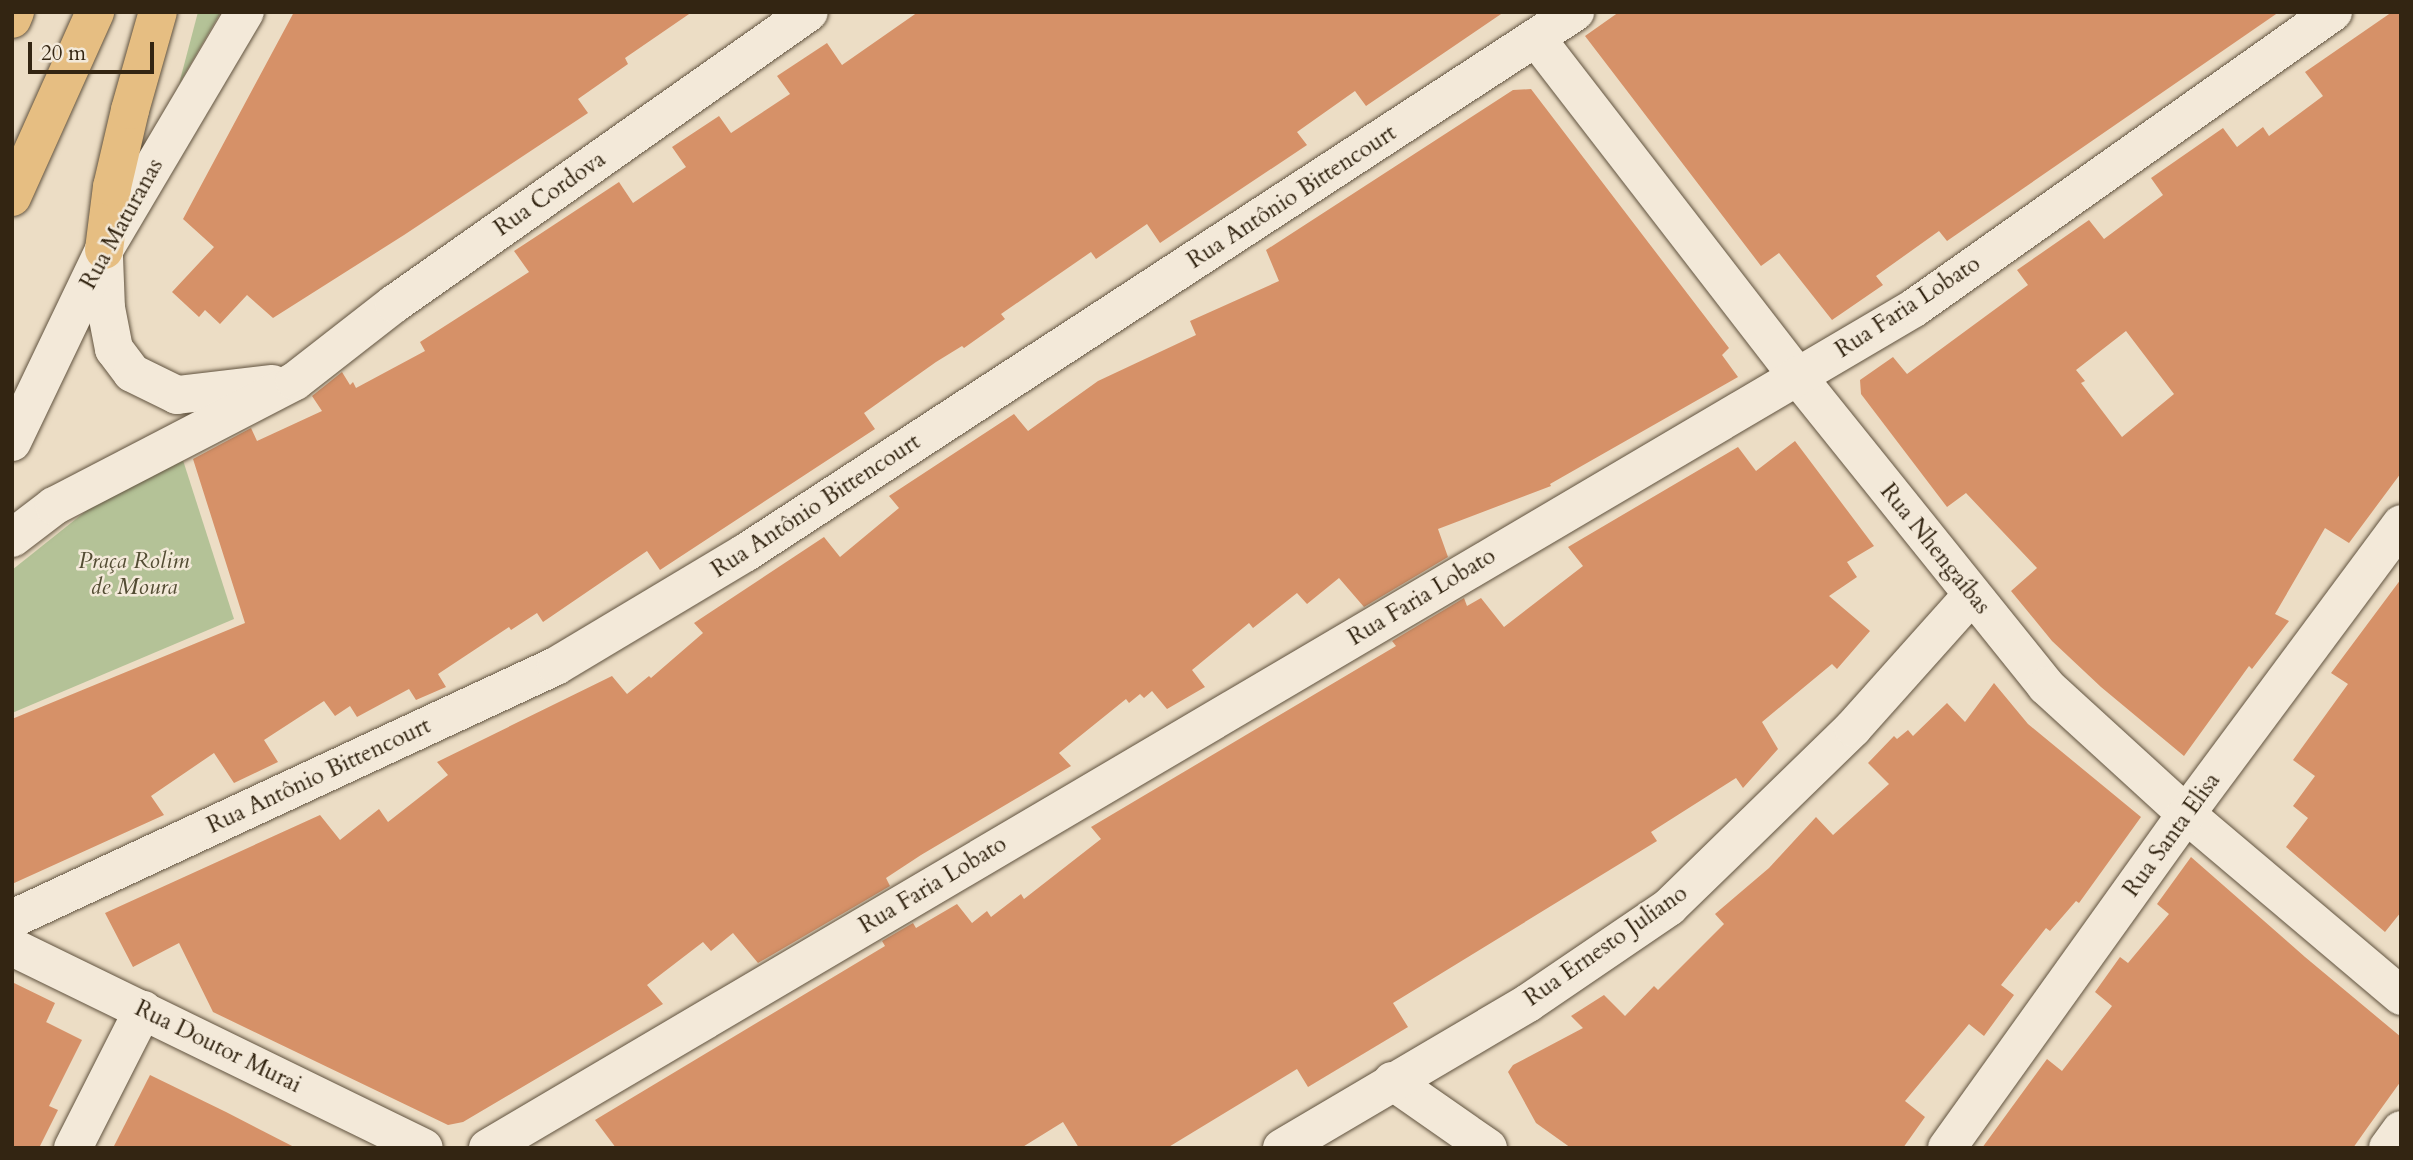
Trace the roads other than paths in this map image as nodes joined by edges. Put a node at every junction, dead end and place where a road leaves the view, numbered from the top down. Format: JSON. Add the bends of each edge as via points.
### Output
{"nodes":[{"id":1,"x":15,"y":12,"type":"edge"},
{"id":2,"x":95,"y":12,"type":"edge"},
{"id":3,"x":159,"y":12,"type":"edge"},
{"id":4,"x":245,"y":12,"type":"edge"},
{"id":5,"x":809,"y":12,"type":"edge"},
{"id":6,"x":1575,"y":12,"type":"edge"},
{"id":7,"x":2333,"y":12,"type":"edge"},
{"id":8,"x":12,"y":19,"type":"edge"},
{"id":9,"x":1536,"y":38,"type":"junction"},
{"id":10,"x":12,"y":197,"type":"edge"},
{"id":11,"x":104,"y":250,"type":"junction"},
{"id":12,"x":1797,"y":376,"type":"junction"},
{"id":13,"x":295,"y":381,"type":"junction"},
{"id":14,"x":12,"y":442,"type":"edge"},
{"id":15,"x":12,"y":538,"type":"edge"},
{"id":16,"x":2397,"y":538,"type":"edge"},
{"id":17,"x":1972,"y":595,"type":"junction"},
{"id":18,"x":2186,"y":814,"type":"junction"},
{"id":19,"x":12,"y":919,"type":"edge"},
{"id":20,"x":12,"y":947,"type":"edge"},
{"id":21,"x":2401,"y":996,"type":"edge"},
{"id":22,"x":143,"y":1010,"type":"junction"},
{"id":23,"x":1392,"y":1081,"type":"junction"},
{"id":24,"x":2401,"y":1130,"type":"edge"},
{"id":25,"x":73,"y":1148,"type":"edge"},
{"id":26,"x":424,"y":1148,"type":"edge"},
{"id":27,"x":488,"y":1148,"type":"edge"},
{"id":28,"x":1282,"y":1148,"type":"edge"},
{"id":29,"x":1488,"y":1148,"type":"edge"},
{"id":30,"x":1947,"y":1148,"type":"edge"},
{"id":31,"x":2388,"y":1148,"type":"edge"}],
"edges":[{"from":1,"to":8,"type":"highway"},
{"from":2,"to":10,"type":"highway"},
{"from":3,"to":11,"type":"highway","via":[[118,161]]},
{"from":4,"to":11,"type":"street","name":"Rua Maturanas"},
{"from":5,"to":13,"type":"street","name":"Rua Cordova","via":[[394,304]]},
{"from":6,"to":9,"type":"street","name":"Rua Antônio Bittencourt"},
{"from":7,"to":12,"type":"street","name":"Rua Faria Lobato","via":[[1914,308]]},
{"from":9,"to":12,"type":"street","name":"Rua Nhengaíbas"},
{"from":9,"to":19,"type":"street","name":"Rua Antônio Bittencourt","via":[[745,553],[556,666]]},
{"from":11,"to":13,"type":"street","via":[[106,308],[114,349],[132,373],[177,395]]},
{"from":11,"to":14,"type":"street","name":"Rua Maturanas"},
{"from":12,"to":17,"type":"street","name":"Rua Nhengaíbas"},
{"from":12,"to":27,"type":"street","name":"Rua Faria Lobato"},
{"from":13,"to":15,"type":"street","name":"Rua Cordova","via":[[54,506]]},
{"from":16,"to":18,"type":"street","name":"Rua Santa Elisa"},
{"from":17,"to":18,"type":"street","name":"Rua Nhengaíbas","via":[[2046,686]]},
{"from":17,"to":23,"type":"street","name":"Rua Ernesto Juliano","via":[[1853,728],[1669,907],[1528,1003]]},
{"from":18,"to":21,"type":"street","name":"Rua Nhengaíbas"},
{"from":18,"to":30,"type":"street","name":"Rua Santa Elisa"},
{"from":20,"to":22,"type":"street","name":"Rua Doutor Murai"},
{"from":22,"to":25,"type":"street"},
{"from":22,"to":26,"type":"street","name":"Rua Doutor Murai"},
{"from":23,"to":28,"type":"street","name":"Rua Ernesto Juliano"},
{"from":23,"to":29,"type":"street"},
{"from":24,"to":31,"type":"street"}]}
